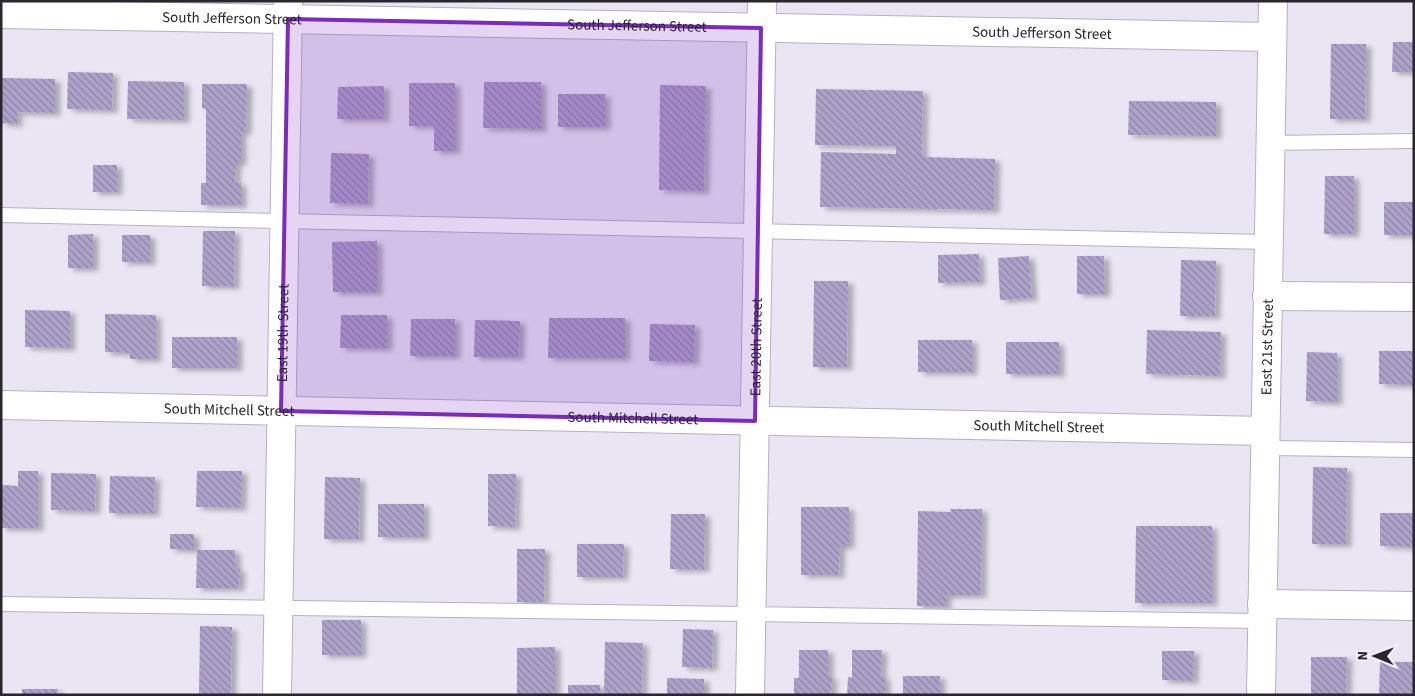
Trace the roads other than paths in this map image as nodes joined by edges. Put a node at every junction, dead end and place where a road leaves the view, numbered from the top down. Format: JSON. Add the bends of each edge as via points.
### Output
{"nodes":[{"id":1,"x":762,"y":1,"type":"edge"},
{"id":2,"x":1273,"y":1,"type":"edge"},
{"id":3,"x":288,"y":10,"type":"edge"},
{"id":4,"x":1,"y":14,"type":"edge"},
{"id":5,"x":761,"y":28,"type":"junction"},
{"id":6,"x":1272,"y":37,"type":"junction"},
{"id":7,"x":1414,"y":141,"type":"edge"},
{"id":8,"x":1270,"y":143,"type":"junction"},
{"id":9,"x":1,"y":215,"type":"edge"},
{"id":10,"x":285,"y":221,"type":"junction"},
{"id":11,"x":758,"y":231,"type":"junction"},
{"id":12,"x":1268,"y":242,"type":"junction"},
{"id":13,"x":1267,"y":296,"type":"junction"},
{"id":14,"x":1414,"y":297,"type":"edge"},
{"id":15,"x":1,"y":405,"type":"edge"},
{"id":16,"x":281,"y":411,"type":"junction"},
{"id":17,"x":755,"y":421,"type":"junction"},
{"id":18,"x":1265,"y":440,"type":"junction"},
{"id":19,"x":1414,"y":450,"type":"edge"},
{"id":20,"x":1,"y":604,"type":"edge"},
{"id":21,"x":1414,"y":606,"type":"edge"},
{"id":22,"x":278,"y":608,"type":"junction"},
{"id":23,"x":1262,"y":613,"type":"junction"},
{"id":24,"x":752,"y":614,"type":"junction"},
{"id":25,"x":276,"y":695,"type":"edge"},
{"id":26,"x":750,"y":695,"type":"edge"},
{"id":27,"x":1261,"y":695,"type":"edge"}],
"edges":[{"from":1,"to":5,"type":"street","name":"East 20th Street"},
{"from":2,"to":6,"type":"street","name":"East 21st Street"},
{"from":3,"to":4,"type":"street","name":"South Jefferson Street"},
{"from":3,"to":5,"type":"street","name":"South Jefferson Street"},
{"from":3,"to":10,"type":"street","name":"East 19th Street"},
{"from":5,"to":6,"type":"street","name":"South Jefferson Street"},
{"from":5,"to":11,"type":"street","name":"East 20th Street"},
{"from":6,"to":8,"type":"street","name":"East 21st Street"},
{"from":7,"to":8,"type":"lane"},
{"from":8,"to":12,"type":"street","name":"East 21st Street"},
{"from":9,"to":10,"type":"lane"},
{"from":10,"to":11,"type":"lane"},
{"from":10,"to":16,"type":"street","name":"East 19th Street"},
{"from":11,"to":12,"type":"lane"},
{"from":11,"to":17,"type":"street","name":"East 20th Street"},
{"from":12,"to":13,"type":"street","name":"East 21st Street"},
{"from":13,"to":14,"type":"street"},
{"from":13,"to":18,"type":"street","name":"East 21st Street"},
{"from":15,"to":16,"type":"street","name":"South Mitchell Street"},
{"from":16,"to":17,"type":"street","name":"South Mitchell Street"},
{"from":16,"to":22,"type":"street","name":"East 19th Street"},
{"from":17,"to":18,"type":"street","name":"South Mitchell Street"},
{"from":17,"to":24,"type":"street","name":"East 20th Street"},
{"from":18,"to":19,"type":"lane"},
{"from":18,"to":23,"type":"street","name":"East 21st Street"},
{"from":20,"to":22,"type":"lane"},
{"from":21,"to":23,"type":"street"},
{"from":22,"to":24,"type":"lane"},
{"from":22,"to":25,"type":"street","name":"East 19th Street"},
{"from":23,"to":24,"type":"lane"},
{"from":23,"to":27,"type":"street","name":"East 21st Street"},
{"from":24,"to":26,"type":"street","name":"East 20th Street"}]}
